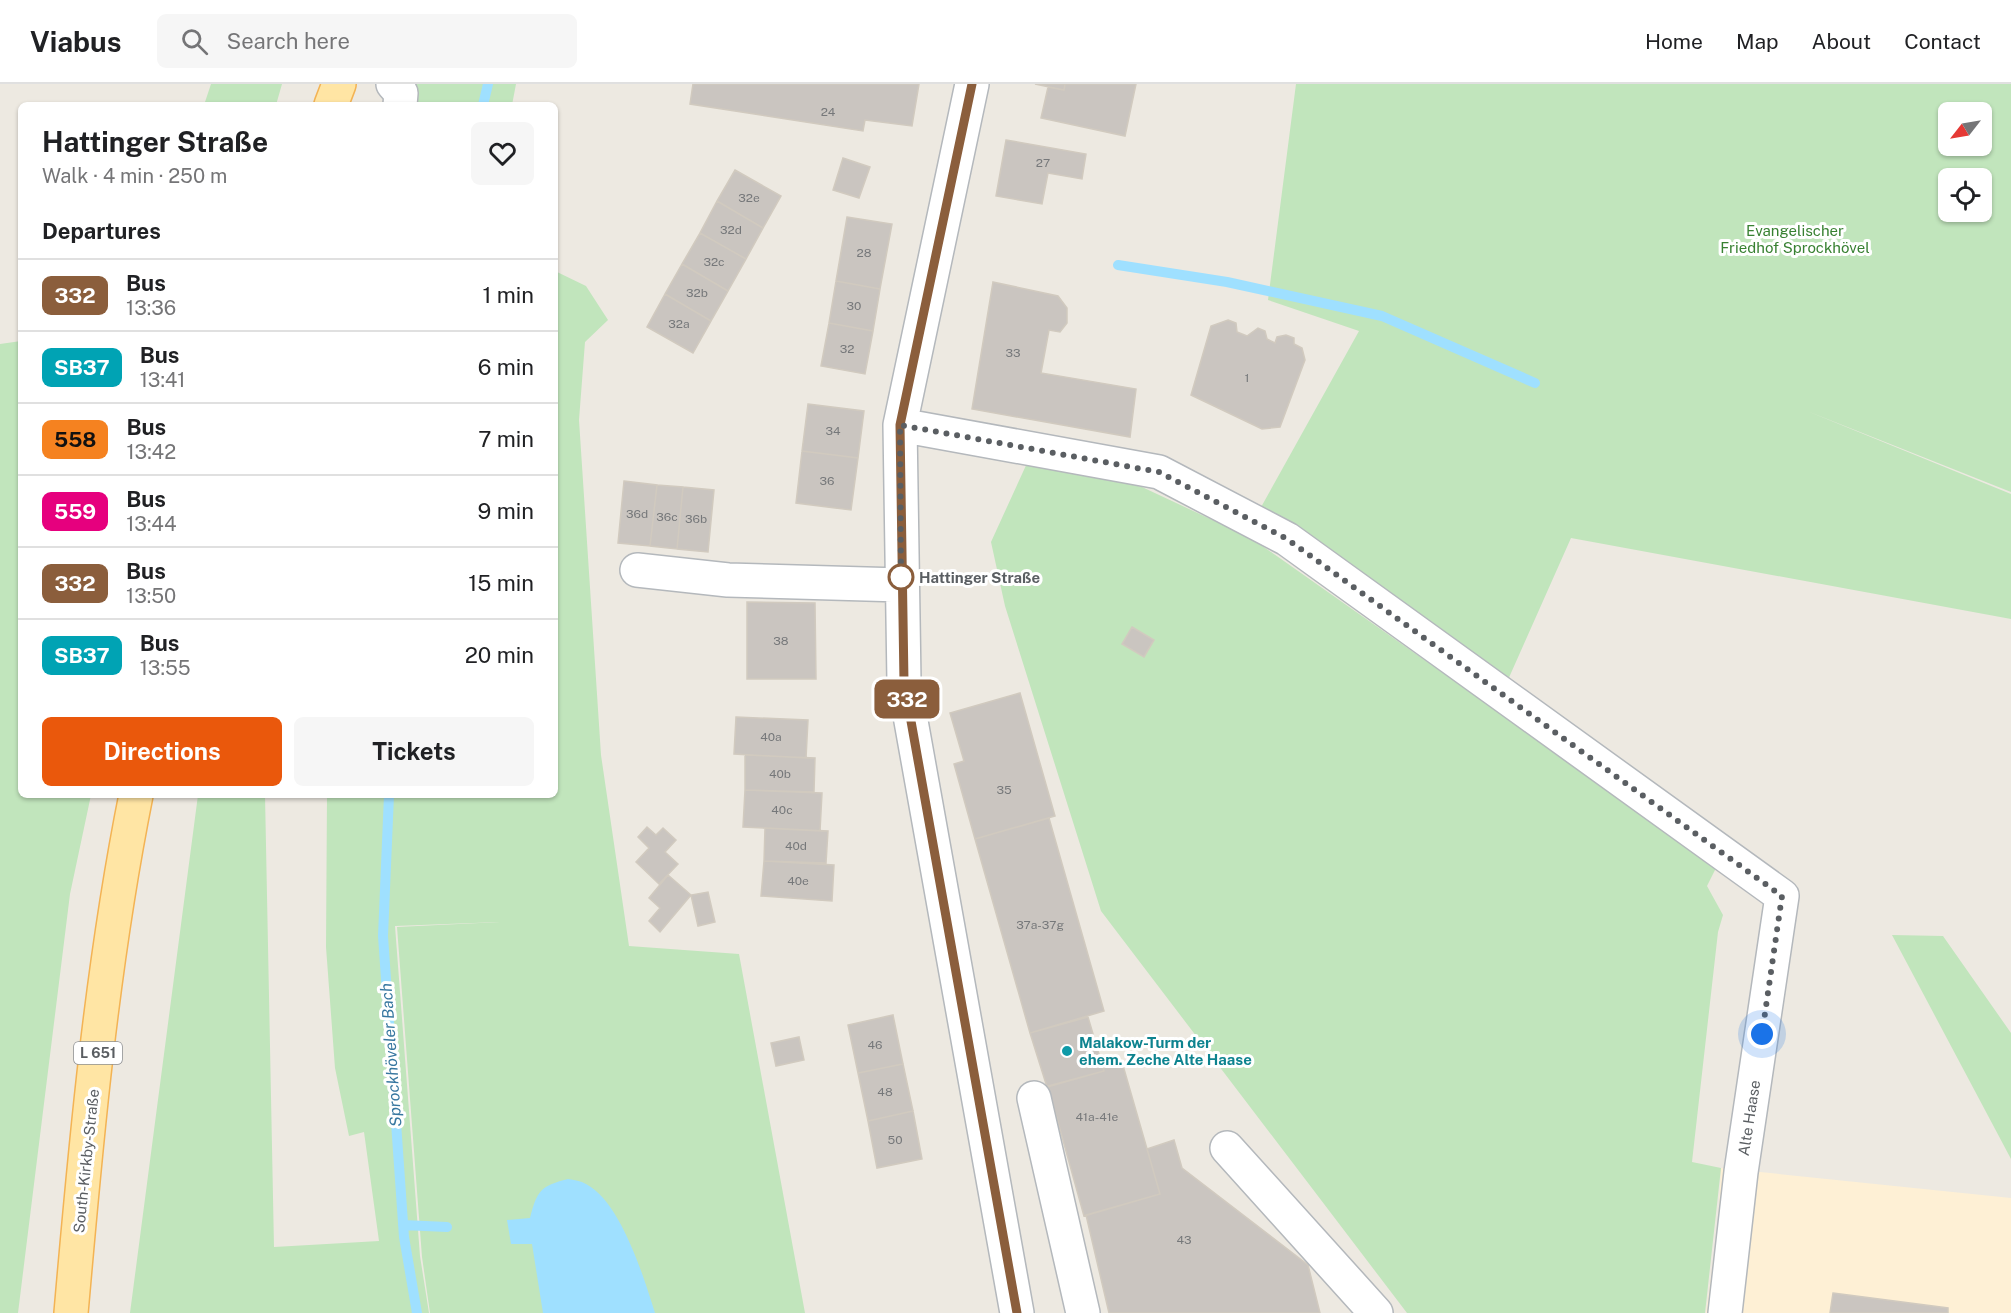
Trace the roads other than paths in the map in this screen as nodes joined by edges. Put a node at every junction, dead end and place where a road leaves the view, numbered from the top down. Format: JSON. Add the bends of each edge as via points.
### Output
{"nodes":[{"id":1,"x":339,"y":84,"type":"edge"},
{"id":2,"x":972,"y":84,"type":"edge"},
{"id":3,"x":332,"y":102,"type":"edge"},
{"id":4,"x":900,"y":425,"type":"junction"},
{"id":5,"x":637,"y":570,"type":"dead end"},
{"id":6,"x":902,"y":585,"type":"junction"},
{"id":7,"x":135,"y":798,"type":"edge"},
{"id":8,"x":1034,"y":1098,"type":"dead end"},
{"id":9,"x":1227,"y":1148,"type":"dead end"},
{"id":10,"x":71,"y":1313,"type":"edge"},
{"id":11,"x":1017,"y":1313,"type":"edge"},
{"id":12,"x":1083,"y":1313,"type":"edge"},
{"id":13,"x":1376,"y":1313,"type":"edge"},
{"id":14,"x":1725,"y":1313,"type":"edge"}],
"edges":[{"from":1,"to":3,"type":"main road"},
{"from":2,"to":4,"type":"street"},
{"from":4,"to":6,"type":"street"},
{"from":4,"to":14,"type":"street","name":"Alte Haase","via":[[1159,472],[1287,539],[1782,896],[1741,1172]]},
{"from":5,"to":6,"type":"street","via":[[728,580]]},
{"from":6,"to":11,"type":"street","via":[[904,682]]},
{"from":7,"to":10,"type":"main road","name":"South-Kirkby-Straße","number":"L 651","via":[[123,862],[86,1146]]},
{"from":8,"to":12,"type":"street"},
{"from":9,"to":13,"type":"street"}]}
